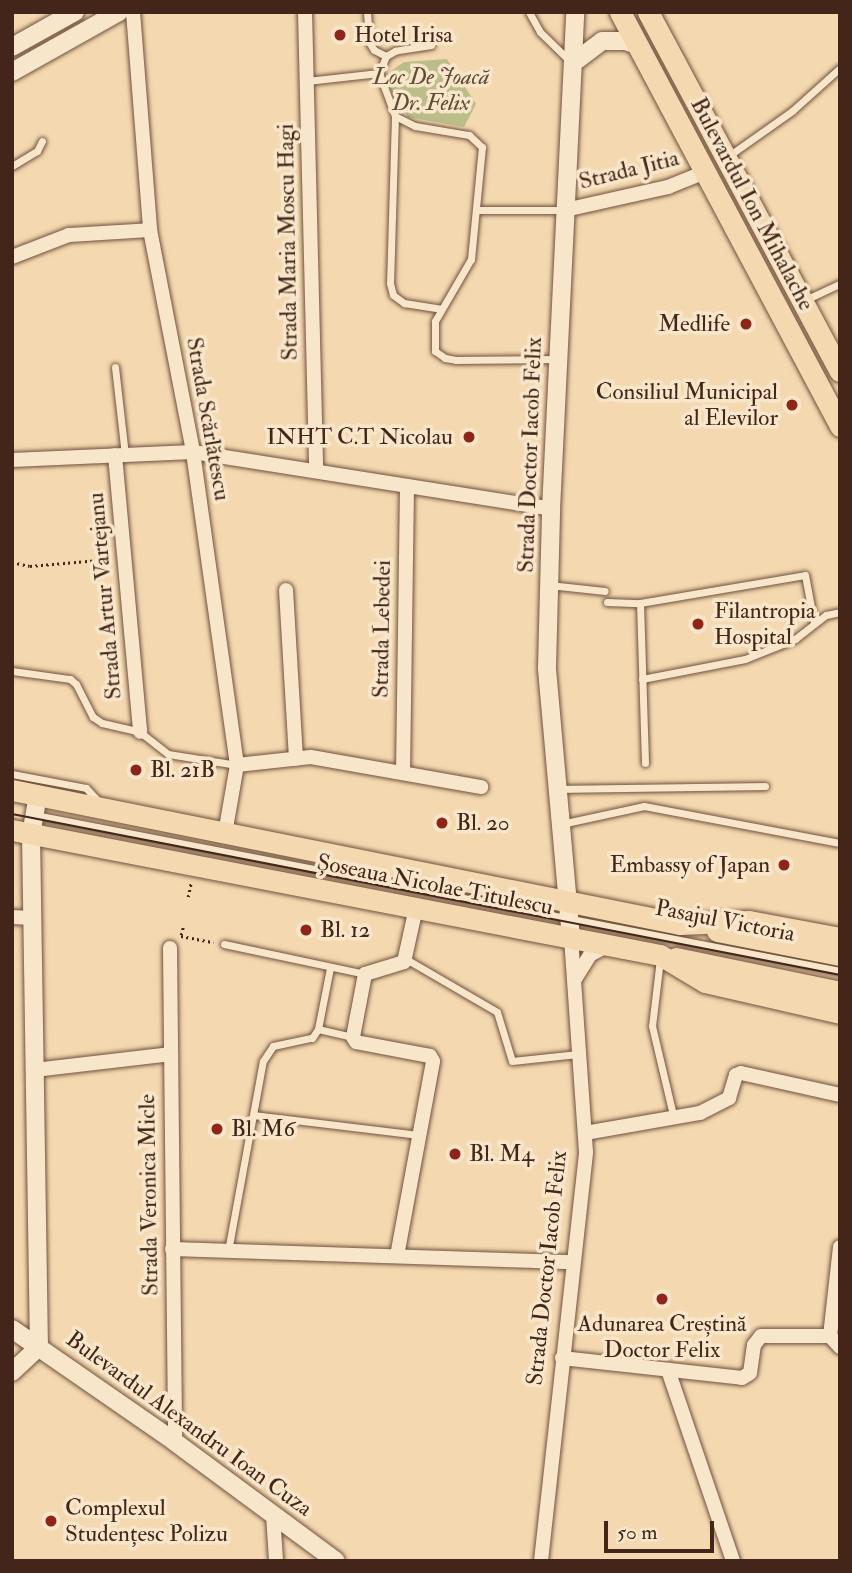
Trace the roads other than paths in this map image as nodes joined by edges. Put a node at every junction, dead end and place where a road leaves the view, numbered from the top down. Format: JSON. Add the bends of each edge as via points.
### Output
{"nodes":[{"id":1,"x":75,"y":12,"type":"edge"},
{"id":2,"x":119,"y":12,"type":"edge"},
{"id":3,"x":133,"y":12,"type":"edge"},
{"id":4,"x":304,"y":12,"type":"edge"},
{"id":5,"x":367,"y":12,"type":"edge"},
{"id":6,"x":529,"y":12,"type":"edge"},
{"id":7,"x":575,"y":12,"type":"edge"},
{"id":8,"x":620,"y":12,"type":"edge"},
{"id":9,"x":648,"y":12,"type":"edge"},
{"id":10,"x":660,"y":34,"type":"junction"},
{"id":11,"x":431,"y":45,"type":"dead end"},
{"id":12,"x":637,"y":45,"type":"junction"},
{"id":13,"x":12,"y":47,"type":"edge"},
{"id":14,"x":386,"y":56,"type":"junction"},
{"id":15,"x":573,"y":63,"type":"junction"},
{"id":16,"x":840,"y":68,"type":"edge"},
{"id":17,"x":12,"y":72,"type":"edge"},
{"id":18,"x":379,"y":73,"type":"junction"},
{"id":19,"x":306,"y":81,"type":"junction"},
{"id":20,"x":396,"y":116,"type":"junction"},
{"id":21,"x":43,"y":141,"type":"dead end"},
{"id":22,"x":726,"y":157,"type":"junction"},
{"id":23,"x":12,"y":166,"type":"edge"},
{"id":24,"x":705,"y":172,"type":"junction"},
{"id":25,"x":477,"y":210,"type":"junction"},
{"id":26,"x":565,"y":210,"type":"junction"},
{"id":27,"x":150,"y":230,"type":"junction"},
{"id":28,"x":12,"y":257,"type":"edge"},
{"id":29,"x":840,"y":284,"type":"edge"},
{"id":30,"x":804,"y":301,"type":"junction"},
{"id":31,"x":441,"y":310,"type":"junction"},
{"id":32,"x":558,"y":359,"type":"junction"},
{"id":33,"x":116,"y":367,"type":"dead end"},
{"id":34,"x":840,"y":371,"type":"edge"},
{"id":35,"x":840,"y":426,"type":"edge"},
{"id":36,"x":193,"y":452,"type":"junction"},
{"id":37,"x":120,"y":455,"type":"junction"},
{"id":38,"x":12,"y":460,"type":"edge"},
{"id":39,"x":316,"y":471,"type":"junction"},
{"id":40,"x":407,"y":486,"type":"junction"},
{"id":41,"x":551,"y":509,"type":"junction"},
{"id":42,"x":549,"y":585,"type":"junction"},
{"id":43,"x":286,"y":590,"type":"dead end"},
{"id":44,"x":605,"y":591,"type":"dead end"},
{"id":45,"x":607,"y":602,"type":"dead end"},
{"id":46,"x":640,"y":603,"type":"junction"},
{"id":47,"x":840,"y":612,"type":"edge"},
{"id":48,"x":814,"y":624,"type":"junction"},
{"id":49,"x":12,"y":671,"type":"edge"},
{"id":50,"x":642,"y":679,"type":"junction"},
{"id":51,"x":140,"y":732,"type":"junction"},
{"id":52,"x":296,"y":759,"type":"junction"},
{"id":53,"x":645,"y":763,"type":"dead end"},
{"id":54,"x":237,"y":765,"type":"junction"},
{"id":55,"x":403,"y":773,"type":"junction"},
{"id":56,"x":12,"y":774,"type":"edge"},
{"id":57,"x":765,"y":786,"type":"dead end"},
{"id":58,"x":481,"y":787,"type":"dead end"},
{"id":59,"x":557,"y":789,"type":"junction"},
{"id":60,"x":12,"y":790,"type":"edge"},
{"id":61,"x":106,"y":809,"type":"junction"},
{"id":62,"x":29,"y":819,"type":"edge"},
{"id":63,"x":560,"y":824,"type":"junction"},
{"id":64,"x":225,"y":834,"type":"junction"},
{"id":65,"x":840,"y":843,"type":"edge"},
{"id":66,"x":416,"y":908,"type":"junction"},
{"id":67,"x":12,"y":917,"type":"edge"},
{"id":68,"x":32,"y":918,"type":"junction"},
{"id":69,"x":569,"y":918,"type":"junction"},
{"id":70,"x":601,"y":923,"type":"joint"},
{"id":71,"x":680,"y":924,"type":"junction"},
{"id":72,"x":840,"y":939,"type":"edge"},
{"id":73,"x":223,"y":944,"type":"road end"},
{"id":74,"x":609,"y":945,"type":"junction"},
{"id":75,"x":170,"y":948,"type":"dead end"},
{"id":76,"x":660,"y":955,"type":"junction"},
{"id":77,"x":840,"y":955,"type":"edge"},
{"id":78,"x":406,"y":959,"type":"junction"},
{"id":79,"x":330,"y":968,"type":"junction"},
{"id":80,"x":840,"y":971,"type":"edge"},
{"id":81,"x":365,"y":974,"type":"junction"},
{"id":82,"x":575,"y":981,"type":"junction"},
{"id":83,"x":840,"y":992,"type":"edge"},
{"id":84,"x":840,"y":1013,"type":"edge"},
{"id":85,"x":318,"y":1029,"type":"junction"},
{"id":86,"x":353,"y":1037,"type":"junction"},
{"id":87,"x":171,"y":1054,"type":"junction"},
{"id":88,"x":579,"y":1054,"type":"junction"},
{"id":89,"x":35,"y":1070,"type":"junction"},
{"id":90,"x":840,"y":1096,"type":"edge"},
{"id":91,"x":253,"y":1115,"type":"junction"},
{"id":92,"x":674,"y":1119,"type":"junction"},
{"id":93,"x":585,"y":1133,"type":"junction"},
{"id":94,"x":419,"y":1135,"type":"junction"},
{"id":95,"x":840,"y":1247,"type":"edge"},
{"id":96,"x":172,"y":1249,"type":"junction"},
{"id":97,"x":228,"y":1251,"type":"junction"},
{"id":98,"x":397,"y":1256,"type":"junction"},
{"id":99,"x":573,"y":1262,"type":"junction"},
{"id":100,"x":12,"y":1329,"type":"edge"},
{"id":101,"x":835,"y":1341,"type":"edge"},
{"id":102,"x":39,"y":1348,"type":"junction"},
{"id":103,"x":562,"y":1358,"type":"junction"},
{"id":104,"x":668,"y":1370,"type":"junction"},
{"id":105,"x":12,"y":1372,"type":"edge"},
{"id":106,"x":175,"y":1442,"type":"junction"},
{"id":107,"x":273,"y":1514,"type":"junction"},
{"id":108,"x":276,"y":1561,"type":"edge"},
{"id":109,"x":336,"y":1561,"type":"edge"},
{"id":110,"x":541,"y":1561,"type":"edge"},
{"id":111,"x":733,"y":1561,"type":"edge"}],
"edges":[{"from":1,"to":13,"type":"street"},
{"from":2,"to":17,"type":"street"},
{"from":3,"to":27,"type":"street","name":"Strada Scărlătescu"},
{"from":4,"to":19,"type":"street","name":"Strada Maria Moscu Hagi"},
{"from":5,"to":14,"type":"lane","via":[[369,42]]},
{"from":6,"to":15,"type":"lane","via":[[540,32]]},
{"from":7,"to":15,"type":"street","name":"Strada Doctor Iacob Felix"},
{"from":8,"to":12,"type":"main road","name":"Bulevardul Ion Mihalache"},
{"from":9,"to":10,"type":"main road","name":"Bulevardul Ion Mihalache"},
{"from":10,"to":12,"type":"main road"},
{"from":10,"to":22,"type":"main road","name":"Bulevardul Ion Mihalache"},
{"from":11,"to":14,"type":"lane"},
{"from":12,"to":15,"type":"street","via":[[602,41]]},
{"from":12,"to":24,"type":"main road","name":"Bulevardul Ion Mihalache"},
{"from":14,"to":18,"type":"lane"},
{"from":15,"to":26,"type":"street","name":"Strada Doctor Iacob Felix"},
{"from":16,"to":22,"type":"lane","via":[[792,111]]},
{"from":18,"to":19,"type":"lane"},
{"from":18,"to":20,"type":"lane"},
{"from":19,"to":39,"type":"street","name":"Strada Maria Moscu Hagi"},
{"from":20,"to":25,"type":"lane","via":[[415,126],[476,139],[482,147]]},
{"from":20,"to":31,"type":"lane","via":[[390,283],[398,301]]},
{"from":21,"to":23,"type":"lane","via":[[37,151]]},
{"from":22,"to":30,"type":"main road","name":"Bulevardul Ion Mihalache"},
{"from":24,"to":26,"type":"street","name":"Strada Jitia","via":[[668,187]]},
{"from":24,"to":35,"type":"main road","name":"Bulevardul Ion Mihalache"},
{"from":25,"to":26,"type":"lane"},
{"from":25,"to":31,"type":"lane","via":[[471,259]]},
{"from":26,"to":32,"type":"street","name":"Strada Doctor Iacob Felix"},
{"from":27,"to":28,"type":"street","via":[[69,235]]},
{"from":27,"to":36,"type":"street","name":"Strada Scărlătescu"},
{"from":29,"to":30,"type":"lane"},
{"from":30,"to":34,"type":"main road","name":"Bulevardul Ion Mihalache"},
{"from":31,"to":32,"type":"lane","via":[[433,332],[435,351],[445,358]]},
{"from":32,"to":41,"type":"street","name":"Strada Doctor Iacob Felix"},
{"from":33,"to":37,"type":"lane"},
{"from":36,"to":37,"type":"street"},
{"from":36,"to":39,"type":"street"},
{"from":36,"to":54,"type":"street","name":"Strada Scărlătescu"},
{"from":37,"to":38,"type":"street"},
{"from":37,"to":51,"type":"street","name":"Strada Artur Vartejanu"},
{"from":39,"to":40,"type":"street"},
{"from":40,"to":41,"type":"street"},
{"from":40,"to":55,"type":"street","name":"Strada Lebedei"},
{"from":41,"to":42,"type":"street","name":"Strada Doctor Iacob Felix"},
{"from":42,"to":44,"type":"lane"},
{"from":42,"to":59,"type":"street","name":"Strada Doctor Iacob Felix","via":[[547,667]]},
{"from":43,"to":52,"type":"street"},
{"from":45,"to":46,"type":"lane"},
{"from":46,"to":48,"type":"lane","via":[[805,575]]},
{"from":46,"to":50,"type":"lane"},
{"from":47,"to":48,"type":"lane","via":[[829,613]]},
{"from":48,"to":50,"type":"lane","via":[[794,639],[745,659]]},
{"from":49,"to":51,"type":"lane","via":[[70,679],[93,717]]},
{"from":50,"to":53,"type":"lane"},
{"from":51,"to":54,"type":"lane","via":[[168,754]]},
{"from":52,"to":54,"type":"street"},
{"from":52,"to":55,"type":"street","via":[[311,757]]},
{"from":54,"to":64,"type":"street","name":"Strada Scărlătescu"},
{"from":55,"to":58,"type":"street"},
{"from":56,"to":61,"type":"lane","via":[[86,788]]},
{"from":57,"to":59,"type":"lane"},
{"from":59,"to":63,"type":"street","name":"Strada Doctor Iacob Felix"},
{"from":60,"to":62,"type":"main road","name":"Șoseaua Nicolae Titulescu"},
{"from":61,"to":62,"type":"main road","name":"Șoseaua Nicolae Titulescu"},
{"from":61,"to":64,"type":"main road","name":"Șoseaua Nicolae Titulescu"},
{"from":62,"to":66,"type":"main road","name":"Șoseaua Nicolae Titulescu"},
{"from":62,"to":68,"type":"street"},
{"from":62,"to":69,"type":"lane","name":"Șoseaua Nicolae Titulescu"},
{"from":63,"to":65,"type":"lane","via":[[644,806]]},
{"from":63,"to":69,"type":"street","name":"Strada Doctor Iacob Felix"},
{"from":64,"to":69,"type":"main road","name":"Șoseaua Nicolae Titulescu"},
{"from":66,"to":69,"type":"main road","name":"Șoseaua Nicolae Titulescu"},
{"from":66,"to":78,"type":"street"},
{"from":67,"to":68,"type":"street"},
{"from":68,"to":89,"type":"street"},
{"from":69,"to":70,"type":"lane","name":"Șoseaua Nicolae Titulescu"},
{"from":69,"to":71,"type":"main road","name":"Șoseaua Nicolae Titulescu"},
{"from":69,"to":74,"type":"main road","name":"Șoseaua Nicolae Titulescu"},
{"from":69,"to":82,"type":"street","name":"Strada Doctor Iacob Felix"},
{"from":70,"to":80,"type":"lane","name":"Pasajul Victoria"},
{"from":71,"to":72,"type":"main road","name":"Șoseaua Nicolae Titulescu","via":[[748,921]]},
{"from":71,"to":77,"type":"main road","name":"Pasajul Victoria"},
{"from":73,"to":79,"type":"lane"},
{"from":74,"to":76,"type":"main road","name":"Șoseaua Nicolae Titulescu"},
{"from":74,"to":82,"type":"street","via":[[590,955]]},
{"from":75,"to":87,"type":"street","name":"Strada Veronica Micle"},
{"from":76,"to":83,"type":"main road","name":"Pasajul Victoria"},
{"from":76,"to":84,"type":"main road","name":"Șoseaua Nicolae Titulescu","via":[[705,982]]},
{"from":76,"to":92,"type":"lane","via":[[652,1026]]},
{"from":78,"to":81,"type":"street"},
{"from":78,"to":88,"type":"lane","via":[[497,1012],[512,1061]]},
{"from":79,"to":81,"type":"lane"},
{"from":79,"to":85,"type":"lane"},
{"from":81,"to":86,"type":"street"},
{"from":82,"to":88,"type":"street","name":"Strada Doctor Iacob Felix"},
{"from":85,"to":86,"type":"lane"},
{"from":85,"to":91,"type":"lane","via":[[312,1038],[284,1042],[267,1051]]},
{"from":86,"to":94,"type":"street","via":[[356,1042],[432,1058]]},
{"from":87,"to":89,"type":"street"},
{"from":87,"to":96,"type":"street","name":"Strada Veronica Micle"},
{"from":88,"to":93,"type":"street","name":"Strada Doctor Iacob Felix"},
{"from":89,"to":102,"type":"street"},
{"from":90,"to":92,"type":"street","via":[[741,1073],[736,1075],[730,1098],[700,1114]]},
{"from":91,"to":94,"type":"lane"},
{"from":91,"to":97,"type":"lane"},
{"from":92,"to":93,"type":"street"},
{"from":93,"to":99,"type":"street","name":"Strada Doctor Iacob Felix"},
{"from":94,"to":98,"type":"street"},
{"from":95,"to":101,"type":"street"},
{"from":96,"to":97,"type":"street"},
{"from":96,"to":106,"type":"street","name":"Strada Veronica Micle"},
{"from":97,"to":98,"type":"street"},
{"from":98,"to":99,"type":"street"},
{"from":99,"to":103,"type":"street","name":"Strada Doctor Iacob Felix"},
{"from":100,"to":102,"type":"street","name":"Bulevardul Alexandru Ioan Cuza"},
{"from":101,"to":104,"type":"street","via":[[761,1336],[754,1345],[748,1377]]},
{"from":102,"to":105,"type":"street"},
{"from":102,"to":106,"type":"street","name":"Bulevardul Alexandru Ioan Cuza"},
{"from":103,"to":104,"type":"street"},
{"from":103,"to":110,"type":"street","name":"Strada Doctor Iacob Felix"},
{"from":104,"to":111,"type":"street"},
{"from":106,"to":107,"type":"street","name":"Bulevardul Alexandru Ioan Cuza"},
{"from":107,"to":108,"type":"street"},
{"from":107,"to":109,"type":"street","name":"Bulevardul Alexandru Ioan Cuza"}]}
